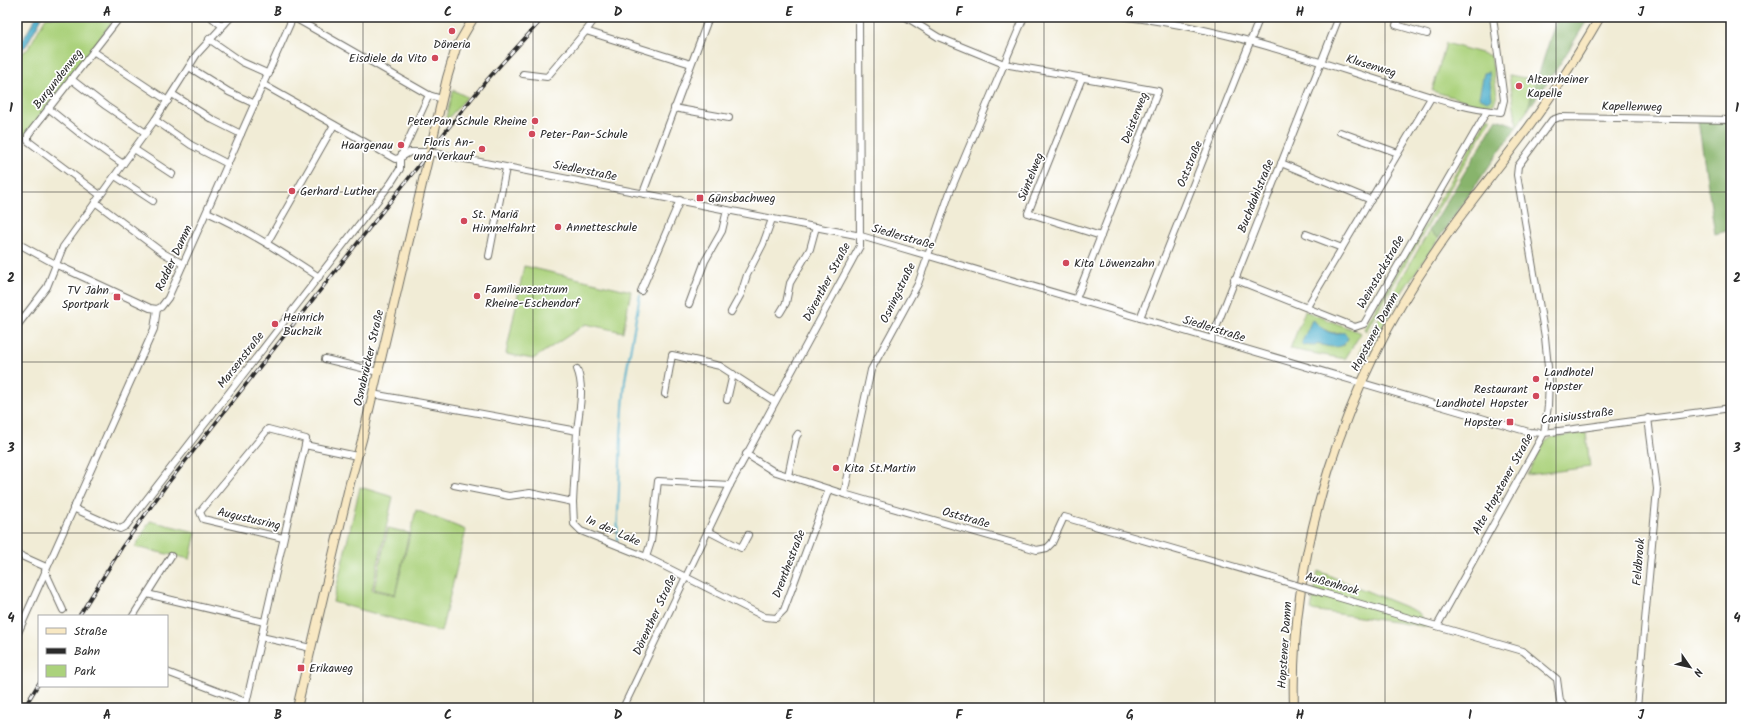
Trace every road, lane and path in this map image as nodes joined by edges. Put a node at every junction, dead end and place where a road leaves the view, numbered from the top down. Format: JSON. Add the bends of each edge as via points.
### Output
{"nodes":[{"id":1,"x":120,"y":17,"type":"edge"},
{"id":2,"x":212,"y":17,"type":"edge"},
{"id":3,"x":231,"y":17,"type":"edge"},
{"id":4,"x":293,"y":17,"type":"edge"},
{"id":5,"x":474,"y":17,"type":"edge"},
{"id":6,"x":596,"y":17,"type":"edge"},
{"id":7,"x":709,"y":17,"type":"edge"},
{"id":8,"x":859,"y":17,"type":"edge"},
{"id":9,"x":906,"y":17,"type":"edge"},
{"id":10,"x":1024,"y":17,"type":"edge"},
{"id":11,"x":1126,"y":17,"type":"edge"},
{"id":12,"x":1133,"y":17,"type":"edge"},
{"id":13,"x":1260,"y":17,"type":"edge"},
{"id":14,"x":1339,"y":17,"type":"edge"},
{"id":15,"x":1399,"y":17,"type":"edge"},
{"id":16,"x":1493,"y":17,"type":"edge"},
{"id":17,"x":1600,"y":17,"type":"edge"},
{"id":18,"x":222,"y":26,"type":"junction"},
{"id":19,"x":586,"y":31,"type":"junction"},
{"id":20,"x":1427,"y":34,"type":"dead end"},
{"id":21,"x":209,"y":39,"type":"junction"},
{"id":22,"x":1250,"y":42,"type":"junction"},
{"id":23,"x":93,"y":51,"type":"junction"},
{"id":24,"x":1321,"y":63,"type":"junction"},
{"id":25,"x":691,"y":64,"type":"junction"},
{"id":26,"x":1004,"y":64,"type":"junction"},
{"id":27,"x":189,"y":67,"type":"junction"},
{"id":28,"x":269,"y":74,"type":"junction"},
{"id":29,"x":523,"y":74,"type":"dead end"},
{"id":30,"x":1082,"y":78,"type":"junction"},
{"id":31,"x":72,"y":79,"type":"junction"},
{"id":32,"x":264,"y":85,"type":"junction"},
{"id":33,"x":172,"y":94,"type":"junction"},
{"id":34,"x":429,"y":95,"type":"junction"},
{"id":35,"x":1432,"y":96,"type":"junction"},
{"id":36,"x":442,"y":99,"type":"junction"},
{"id":37,"x":168,"y":101,"type":"junction"},
{"id":38,"x":255,"y":104,"type":"junction"},
{"id":39,"x":48,"y":108,"type":"junction"},
{"id":40,"x":674,"y":108,"type":"junction"},
{"id":41,"x":1487,"y":111,"type":"junction"},
{"id":42,"x":730,"y":118,"type":"dead end"},
{"id":43,"x":155,"y":120,"type":"junction"},
{"id":44,"x":1731,"y":120,"type":"edge"},
{"id":45,"x":334,"y":125,"type":"junction"},
{"id":46,"x":1340,"y":132,"type":"dead end"},
{"id":47,"x":146,"y":133,"type":"junction"},
{"id":48,"x":241,"y":134,"type":"junction"},
{"id":49,"x":134,"y":149,"type":"junction"},
{"id":50,"x":429,"y":152,"type":"junction"},
{"id":51,"x":1398,"y":153,"type":"junction"},
{"id":52,"x":400,"y":158,"type":"junction"},
{"id":53,"x":123,"y":164,"type":"junction"},
{"id":54,"x":228,"y":164,"type":"junction"},
{"id":55,"x":1281,"y":164,"type":"junction"},
{"id":56,"x":506,"y":168,"type":"junction"},
{"id":57,"x":172,"y":174,"type":"dead end"},
{"id":58,"x":1518,"y":175,"type":"joint"},
{"id":59,"x":115,"y":176,"type":"junction"},
{"id":60,"x":643,"y":193,"type":"junction"},
{"id":61,"x":100,"y":195,"type":"junction"},
{"id":62,"x":680,"y":200,"type":"junction"},
{"id":63,"x":1370,"y":200,"type":"junction"},
{"id":64,"x":153,"y":201,"type":"dead end"},
{"id":65,"x":95,"y":202,"type":"junction"},
{"id":66,"x":727,"y":210,"type":"junction"},
{"id":67,"x":207,"y":212,"type":"junction"},
{"id":68,"x":772,"y":219,"type":"junction"},
{"id":69,"x":816,"y":227,"type":"junction"},
{"id":70,"x":1306,"y":234,"type":"dead end"},
{"id":71,"x":860,"y":236,"type":"junction"},
{"id":72,"x":1101,"y":236,"type":"junction"},
{"id":73,"x":17,"y":243,"type":"edge"},
{"id":74,"x":267,"y":243,"type":"junction"},
{"id":75,"x":1342,"y":248,"type":"junction"},
{"id":76,"x":928,"y":255,"type":"junction"},
{"id":77,"x":489,"y":256,"type":"dead end"},
{"id":78,"x":183,"y":264,"type":"junction"},
{"id":79,"x":56,"y":265,"type":"junction"},
{"id":80,"x":319,"y":277,"type":"junction"},
{"id":81,"x":1234,"y":279,"type":"junction"},
{"id":82,"x":641,"y":291,"type":"dead end"},
{"id":83,"x":1076,"y":299,"type":"junction"},
{"id":84,"x":690,"y":304,"type":"dead end"},
{"id":85,"x":1307,"y":307,"type":"junction"},
{"id":86,"x":157,"y":309,"type":"junction"},
{"id":87,"x":731,"y":312,"type":"dead end"},
{"id":88,"x":780,"y":313,"type":"dead end"},
{"id":89,"x":1140,"y":318,"type":"junction"},
{"id":90,"x":17,"y":326,"type":"edge"},
{"id":91,"x":1212,"y":338,"type":"junction"},
{"id":92,"x":325,"y":359,"type":"dead end"},
{"id":93,"x":576,"y":369,"type":"dead end"},
{"id":94,"x":378,"y":372,"type":"junction"},
{"id":95,"x":734,"y":374,"type":"junction"},
{"id":96,"x":1361,"y":383,"type":"junction"},
{"id":97,"x":372,"y":394,"type":"junction"},
{"id":98,"x":665,"y":394,"type":"dead end"},
{"id":99,"x":727,"y":400,"type":"dead end"},
{"id":100,"x":774,"y":401,"type":"junction"},
{"id":101,"x":1731,"y":408,"type":"edge"},
{"id":102,"x":1648,"y":418,"type":"junction"},
{"id":103,"x":577,"y":431,"type":"junction"},
{"id":104,"x":1544,"y":433,"type":"junction"},
{"id":105,"x":798,"y":434,"type":"dead end"},
{"id":106,"x":305,"y":445,"type":"junction"},
{"id":107,"x":746,"y":454,"type":"junction"},
{"id":108,"x":357,"y":456,"type":"junction"},
{"id":109,"x":788,"y":476,"type":"junction"},
{"id":110,"x":454,"y":485,"type":"dead end"},
{"id":111,"x":730,"y":485,"type":"junction"},
{"id":112,"x":829,"y":489,"type":"junction"},
{"id":113,"x":844,"y":494,"type":"junction"},
{"id":114,"x":573,"y":502,"type":"junction"},
{"id":115,"x":73,"y":508,"type":"junction"},
{"id":116,"x":1064,"y":517,"type":"joint"},
{"id":117,"x":708,"y":531,"type":"junction"},
{"id":118,"x":748,"y":535,"type":"dead end"},
{"id":119,"x":283,"y":538,"type":"junction"},
{"id":120,"x":17,"y":554,"type":"edge"},
{"id":121,"x":171,"y":556,"type":"dead end"},
{"id":122,"x":646,"y":557,"type":"junction"},
{"id":123,"x":45,"y":569,"type":"junction"},
{"id":124,"x":685,"y":578,"type":"junction"},
{"id":125,"x":147,"y":594,"type":"junction"},
{"id":126,"x":63,"y":610,"type":"dead end"},
{"id":127,"x":134,"y":615,"type":"edge"},
{"id":128,"x":264,"y":622,"type":"junction"},
{"id":129,"x":1437,"y":626,"type":"junction"},
{"id":130,"x":17,"y":635,"type":"edge"},
{"id":131,"x":261,"y":637,"type":"junction"},
{"id":132,"x":311,"y":648,"type":"junction"},
{"id":133,"x":168,"y":672,"type":"edge"},
{"id":134,"x":1560,"y":701,"type":"junction"},
{"id":135,"x":245,"y":705,"type":"edge"},
{"id":136,"x":297,"y":708,"type":"edge"},
{"id":137,"x":623,"y":708,"type":"edge"},
{"id":138,"x":1294,"y":708,"type":"edge"},
{"id":139,"x":1558,"y":708,"type":"edge"},
{"id":140,"x":1565,"y":708,"type":"edge"},
{"id":141,"x":1637,"y":708,"type":"edge"}],
"edges":[{"from":1,"to":23,"type":"street","name":"Burgundenweg"},
{"from":2,"to":18,"type":"street"},
{"from":3,"to":18,"type":"street"},
{"from":4,"to":28,"type":"street","name":"Rodder Damm"},
{"from":4,"to":34,"type":"street"},
{"from":5,"to":36,"type":"main road","name":"Osnabrücker Straße","via":[[456,48]]},
{"from":6,"to":19,"type":"street"},
{"from":7,"to":25,"type":"street"},
{"from":8,"to":71,"type":"street","name":"Dörenther Straße"},
{"from":9,"to":26,"type":"street","name":"Deisterweg","via":[[938,37]]},
{"from":10,"to":26,"type":"street","name":"Osningstraße"},
{"from":11,"to":12,"type":"street","name":"Klusenweg"},
{"from":12,"to":22,"type":"street","name":"Klusenweg","via":[[1189,26]]},
{"from":13,"to":22,"type":"street","name":"Oststraße"},
{"from":14,"to":24,"type":"street","name":"Buchdahlstraße"},
{"from":15,"to":20,"type":"street","via":[[1396,25]]},
{"from":16,"to":41,"type":"street","via":[[1504,100],[1501,112]]},
{"from":17,"to":96,"type":"main road","name":"Hopstener Damm","via":[[1547,101],[1434,252],[1397,313]]},
{"from":18,"to":21,"type":"street"},
{"from":19,"to":25,"type":"street"},
{"from":19,"to":29,"type":"street","via":[[547,77]]},
{"from":21,"to":27,"type":"street"},
{"from":21,"to":28,"type":"street","via":[[242,62]]},
{"from":22,"to":24,"type":"street","name":"Klusenweg"},
{"from":22,"to":89,"type":"street","name":"Oststraße"},
{"from":23,"to":31,"type":"street","name":"Burgundenweg"},
{"from":23,"to":37,"type":"street"},
{"from":24,"to":35,"type":"street","name":"Klusenweg"},
{"from":24,"to":55,"type":"street","name":"Buchdahlstraße"},
{"from":25,"to":40,"type":"street"},
{"from":26,"to":30,"type":"street","name":"Deisterweg"},
{"from":26,"to":76,"type":"street","name":"Osningstraße","via":[[950,192]]},
{"from":27,"to":33,"type":"street"},
{"from":27,"to":38,"type":"street","via":[[229,92]]},
{"from":28,"to":32,"type":"street","name":"Rodder Damm"},
{"from":30,"to":72,"type":"street","name":"Süntelweg","via":[[1028,213]]},
{"from":30,"to":72,"type":"street","name":"Deisterweg","via":[[1158,91]]},
{"from":31,"to":39,"type":"street","name":"Burgundenweg"},
{"from":31,"to":47,"type":"street"},
{"from":32,"to":38,"type":"street","name":"Rodder Damm"},
{"from":32,"to":45,"type":"street"},
{"from":33,"to":37,"type":"street"},
{"from":33,"to":48,"type":"street"},
{"from":34,"to":36,"type":"street"},
{"from":34,"to":52,"type":"street"},
{"from":35,"to":41,"type":"street","name":"Klusenweg"},
{"from":35,"to":51,"type":"street"},
{"from":36,"to":50,"type":"main road","name":"Osnabrücker Straße"},
{"from":37,"to":43,"type":"street"},
{"from":38,"to":48,"type":"street","name":"Rodder Damm"},
{"from":39,"to":53,"type":"street"},
{"from":39,"to":61,"type":"street","name":"Burgundenweg","via":[[28,135],[28,141]]},
{"from":40,"to":42,"type":"street"},
{"from":40,"to":60,"type":"street"},
{"from":41,"to":85,"type":"street","name":"Weinstockstraße","via":[[1364,324],[1355,327]]},
{"from":43,"to":47,"type":"street"},
{"from":43,"to":54,"type":"street","via":[[191,145]]},
{"from":44,"to":58,"type":"street","name":"Kapellenweg","via":[[1560,117],[1552,120],[1518,166]]},
{"from":45,"to":52,"type":"street","via":[[395,159]]},
{"from":45,"to":74,"type":"street"},
{"from":46,"to":51,"type":"street"},
{"from":47,"to":49,"type":"street"},
{"from":48,"to":54,"type":"street","name":"Rodder Damm"},
{"from":49,"to":53,"type":"street"},
{"from":49,"to":57,"type":"street"},
{"from":50,"to":52,"type":"street","name":"Siedlerstraße","via":[[410,152]]},
{"from":50,"to":56,"type":"street","name":"Siedlerstraße"},
{"from":50,"to":94,"type":"main road","name":"Osnabrücker Straße"},
{"from":51,"to":63,"type":"street"},
{"from":52,"to":80,"type":"street","name":"Marsenstraße","via":[[400,169],[392,183]]},
{"from":53,"to":59,"type":"street"},
{"from":54,"to":67,"type":"street","name":"Rodder Damm"},
{"from":55,"to":63,"type":"street"},
{"from":55,"to":81,"type":"street","name":"Buchdahlstraße"},
{"from":56,"to":60,"type":"street","name":"Siedlerstraße"},
{"from":56,"to":77,"type":"street"},
{"from":58,"to":104,"type":"street","name":"Alte Hopstener Straße","via":[[1545,337],[1549,377]]},
{"from":59,"to":61,"type":"street"},
{"from":59,"to":64,"type":"street"},
{"from":60,"to":62,"type":"street","name":"Siedlerstraße"},
{"from":61,"to":65,"type":"street"},
{"from":62,"to":66,"type":"street","name":"Siedlerstraße"},
{"from":62,"to":82,"type":"street"},
{"from":63,"to":75,"type":"street"},
{"from":65,"to":78,"type":"street","via":[[163,253]]},
{"from":65,"to":79,"type":"street","via":[[63,247]]},
{"from":66,"to":68,"type":"street","name":"Siedlerstraße"},
{"from":66,"to":84,"type":"street","via":[[722,231],[705,261]]},
{"from":67,"to":74,"type":"street"},
{"from":67,"to":78,"type":"street","name":"Rodder Damm"},
{"from":68,"to":69,"type":"street","name":"Siedlerstraße"},
{"from":68,"to":87,"type":"street"},
{"from":69,"to":71,"type":"street","name":"Siedlerstraße"},
{"from":69,"to":88,"type":"street","via":[[810,249],[790,283],[786,303]]},
{"from":70,"to":75,"type":"street"},
{"from":71,"to":76,"type":"street","name":"Siedlerstraße"},
{"from":71,"to":100,"type":"street","name":"Dörenther Straße","via":[[856,256]]},
{"from":72,"to":83,"type":"street","name":"Deisterweg"},
{"from":73,"to":79,"type":"street"},
{"from":74,"to":80,"type":"street"},
{"from":75,"to":85,"type":"street"},
{"from":76,"to":83,"type":"street","name":"Siedlerstraße"},
{"from":76,"to":113,"type":"street","name":"Osningstraße","via":[[918,284],[871,370]]},
{"from":78,"to":86,"type":"street","name":"Rodder Damm","via":[[165,303]]},
{"from":79,"to":86,"type":"street"},
{"from":79,"to":90,"type":"street","via":[[47,287]]},
{"from":80,"to":115,"type":"street","name":"Marsenstraße","via":[[126,526],[120,529]]},
{"from":81,"to":85,"type":"street","name":"Weinstockstraße"},
{"from":81,"to":91,"type":"street","name":"Buchdahlstraße"},
{"from":83,"to":89,"type":"street","name":"Siedlerstraße"},
{"from":86,"to":115,"type":"street","via":[[154,329]]},
{"from":89,"to":91,"type":"street","name":"Siedlerstraße"},
{"from":91,"to":96,"type":"street","name":"Siedlerstraße"},
{"from":92,"to":94,"type":"street"},
{"from":93,"to":103,"type":"street","name":"In der Lake","via":[[581,379],[582,390]]},
{"from":94,"to":97,"type":"main road","name":"Osnabrücker Straße"},
{"from":95,"to":98,"type":"street","via":[[720,366],[672,356]]},
{"from":95,"to":99,"type":"street"},
{"from":95,"to":100,"type":"street"},
{"from":96,"to":104,"type":"street","name":"Canisiusstraße","via":[[1529,432]]},
{"from":96,"to":138,"type":"main road","name":"Hopstener Damm","via":[[1329,469],[1311,539],[1299,604],[1293,679]]},
{"from":97,"to":103,"type":"street"},
{"from":97,"to":108,"type":"main road","name":"Osnabrücker Straße"},
{"from":100,"to":107,"type":"street","name":"Dörenther Straße"},
{"from":101,"to":102,"type":"street","name":"Canisiusstraße"},
{"from":102,"to":104,"type":"street","name":"Canisiusstraße"},
{"from":102,"to":141,"type":"street","name":"Feldbrook","via":[[1657,489]]},
{"from":103,"to":114,"type":"street","name":"In der Lake"},
{"from":104,"to":129,"type":"street","name":"Alte Hopstener Straße"},
{"from":105,"to":109,"type":"street"},
{"from":106,"to":108,"type":"street","name":"Augustusring"},
{"from":106,"to":119,"type":"street","name":"Augustusring"},
{"from":106,"to":119,"type":"street","name":"Augustusring","via":[[306,439],[268,429],[200,512],[203,519]]},
{"from":107,"to":109,"type":"street","via":[[773,471]]},
{"from":107,"to":111,"type":"street","name":"Dörenther Straße"},
{"from":108,"to":132,"type":"main road","name":"Osnabrücker Straße"},
{"from":109,"to":112,"type":"street"},
{"from":110,"to":114,"type":"street","via":[[510,496],[530,493]]},
{"from":111,"to":117,"type":"street","name":"Dörenther Straße"},
{"from":111,"to":122,"type":"street","via":[[658,481],[651,542]]},
{"from":112,"to":113,"type":"street"},
{"from":112,"to":124,"type":"street","name":"Drenthestraße","via":[[784,610],[776,618],[765,617]]},
{"from":113,"to":116,"type":"street","name":"Oststraße","via":[[1038,550],[1047,548],[1052,543]]},
{"from":114,"to":122,"type":"street","name":"In der Lake","via":[[574,524],[581,531]]},
{"from":115,"to":123,"type":"street"},
{"from":116,"to":129,"type":"street","name":"Außenhook","bridge":true},
{"from":117,"to":118,"type":"street","via":[[741,548]]},
{"from":117,"to":124,"type":"street","name":"Dörenther Straße"},
{"from":119,"to":128,"type":"street"},
{"from":120,"to":123,"type":"street"},
{"from":121,"to":125,"type":"street"},
{"from":122,"to":124,"type":"street","name":"In der Lake"},
{"from":123,"to":126,"type":"street"},
{"from":123,"to":130,"type":"street"},
{"from":124,"to":137,"type":"street","name":"Dörenther Straße"},
{"from":125,"to":127,"type":"street"},
{"from":125,"to":128,"type":"street"},
{"from":128,"to":131,"type":"street"},
{"from":129,"to":134,"type":"street","name":"Außenhook","via":[[1523,651],[1556,679]]},
{"from":131,"to":132,"type":"street"},
{"from":131,"to":135,"type":"street"},
{"from":132,"to":136,"type":"main road","name":"Osnabrücker Straße"},
{"from":133,"to":135,"type":"street"},
{"from":134,"to":139,"type":"street"},
{"from":134,"to":140,"type":"street","name":"Außenhook"}]}
